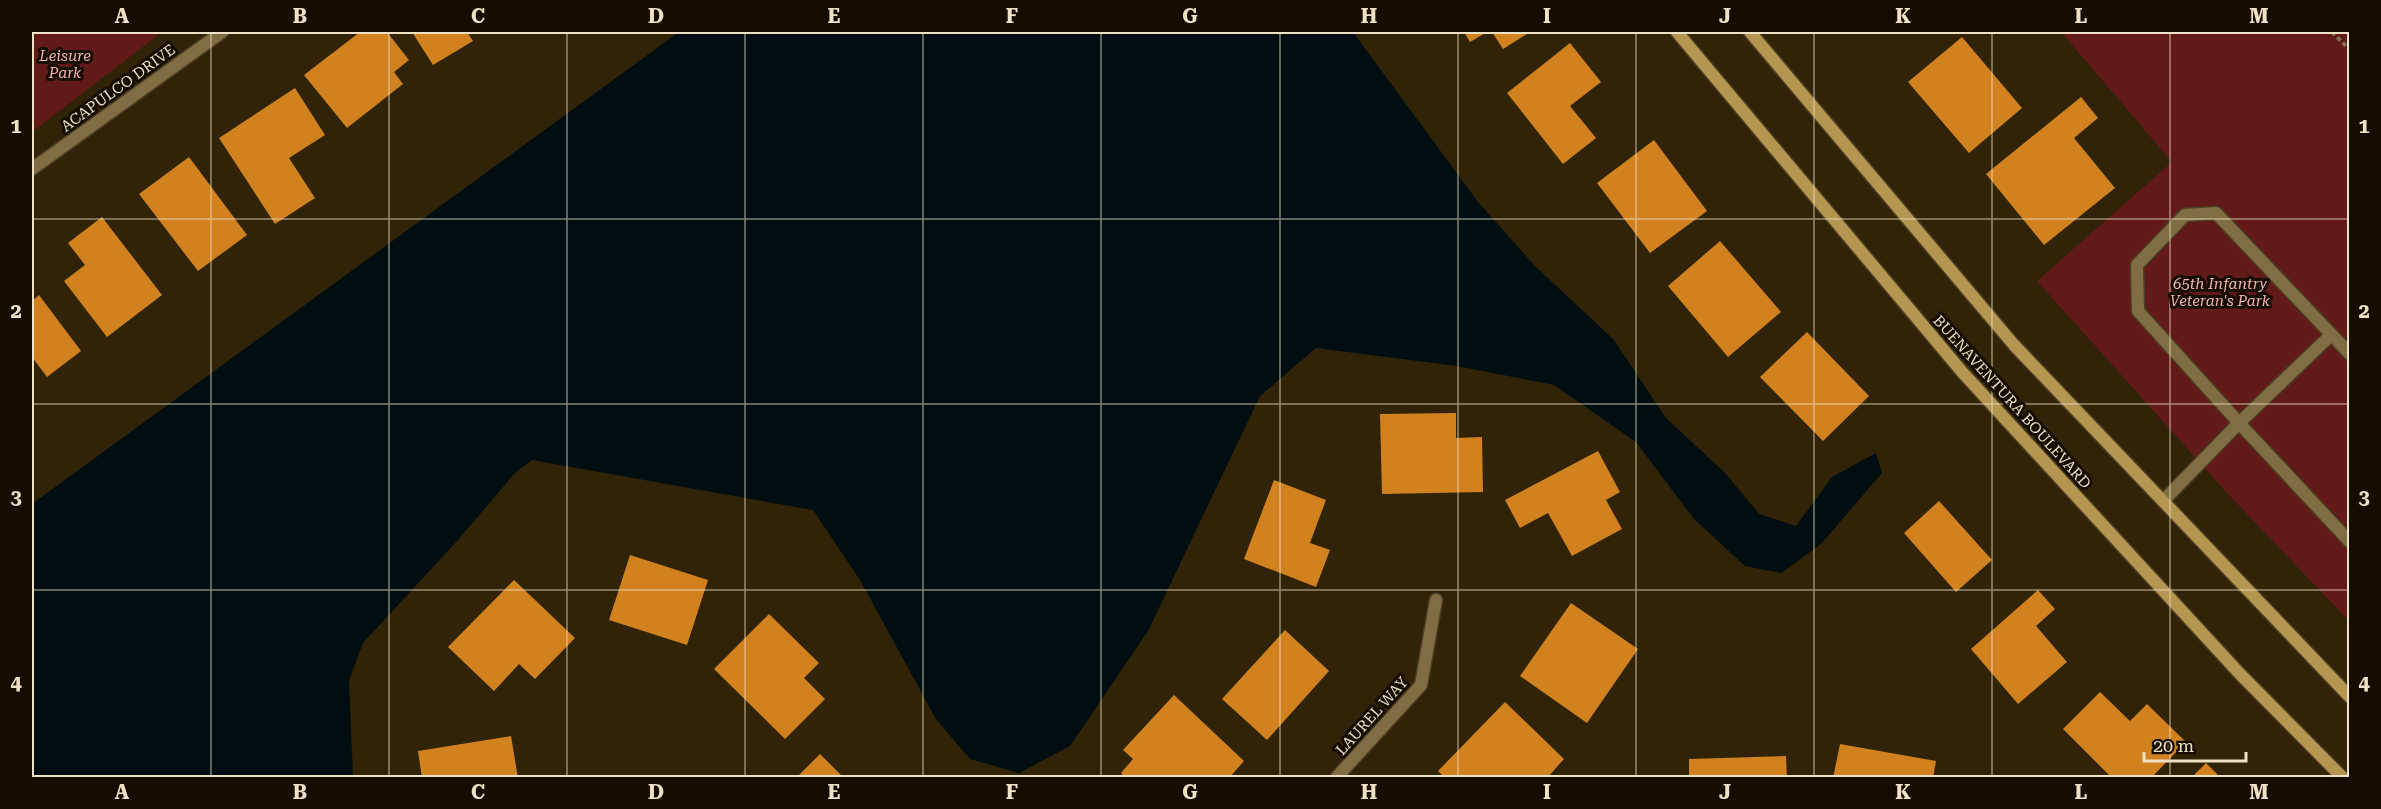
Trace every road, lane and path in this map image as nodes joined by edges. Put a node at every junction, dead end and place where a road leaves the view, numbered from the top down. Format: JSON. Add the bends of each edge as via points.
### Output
{"nodes":[{"id":1,"x":222,"y":32,"type":"edge"},
{"id":2,"x":1677,"y":32,"type":"edge"},
{"id":3,"x":1750,"y":32,"type":"edge"},
{"id":4,"x":2332,"y":32,"type":"edge"},
{"id":5,"x":2349,"y":50,"type":"edge"},
{"id":6,"x":32,"y":169,"type":"edge"},
{"id":7,"x":2331,"y":335,"type":"junction"},
{"id":8,"x":2349,"y":354,"type":"edge"},
{"id":9,"x":2239,"y":423,"type":"junction"},
{"id":10,"x":2163,"y":501,"type":"junction"},
{"id":11,"x":2349,"y":542,"type":"edge"},
{"id":12,"x":1436,"y":600,"type":"dead end"},
{"id":13,"x":2349,"y":697,"type":"edge"},
{"id":14,"x":1336,"y":777,"type":"edge"},
{"id":15,"x":2343,"y":777,"type":"edge"}],
"edges":[{"from":1,"to":6,"type":"street","name":"ACAPULCO DRIVE"},
{"from":2,"to":15,"type":"main road","name":"BUENAVENTURA BOULEVARD","via":[[1963,373],[2240,674]]},
{"from":3,"to":10,"type":"main road","via":[[2014,345]]},
{"from":4,"to":5,"type":"path"},
{"from":7,"to":8,"type":"street"},
{"from":7,"to":9,"type":"street"},
{"from":7,"to":9,"type":"street","via":[[2216,213],[2184,215],[2137,265],[2138,311]]},
{"from":9,"to":10,"type":"street"},
{"from":9,"to":11,"type":"street"},
{"from":10,"to":13,"type":"main road"},
{"from":12,"to":14,"type":"street","name":"LAUREL WAY","via":[[1421,685]]}]}
